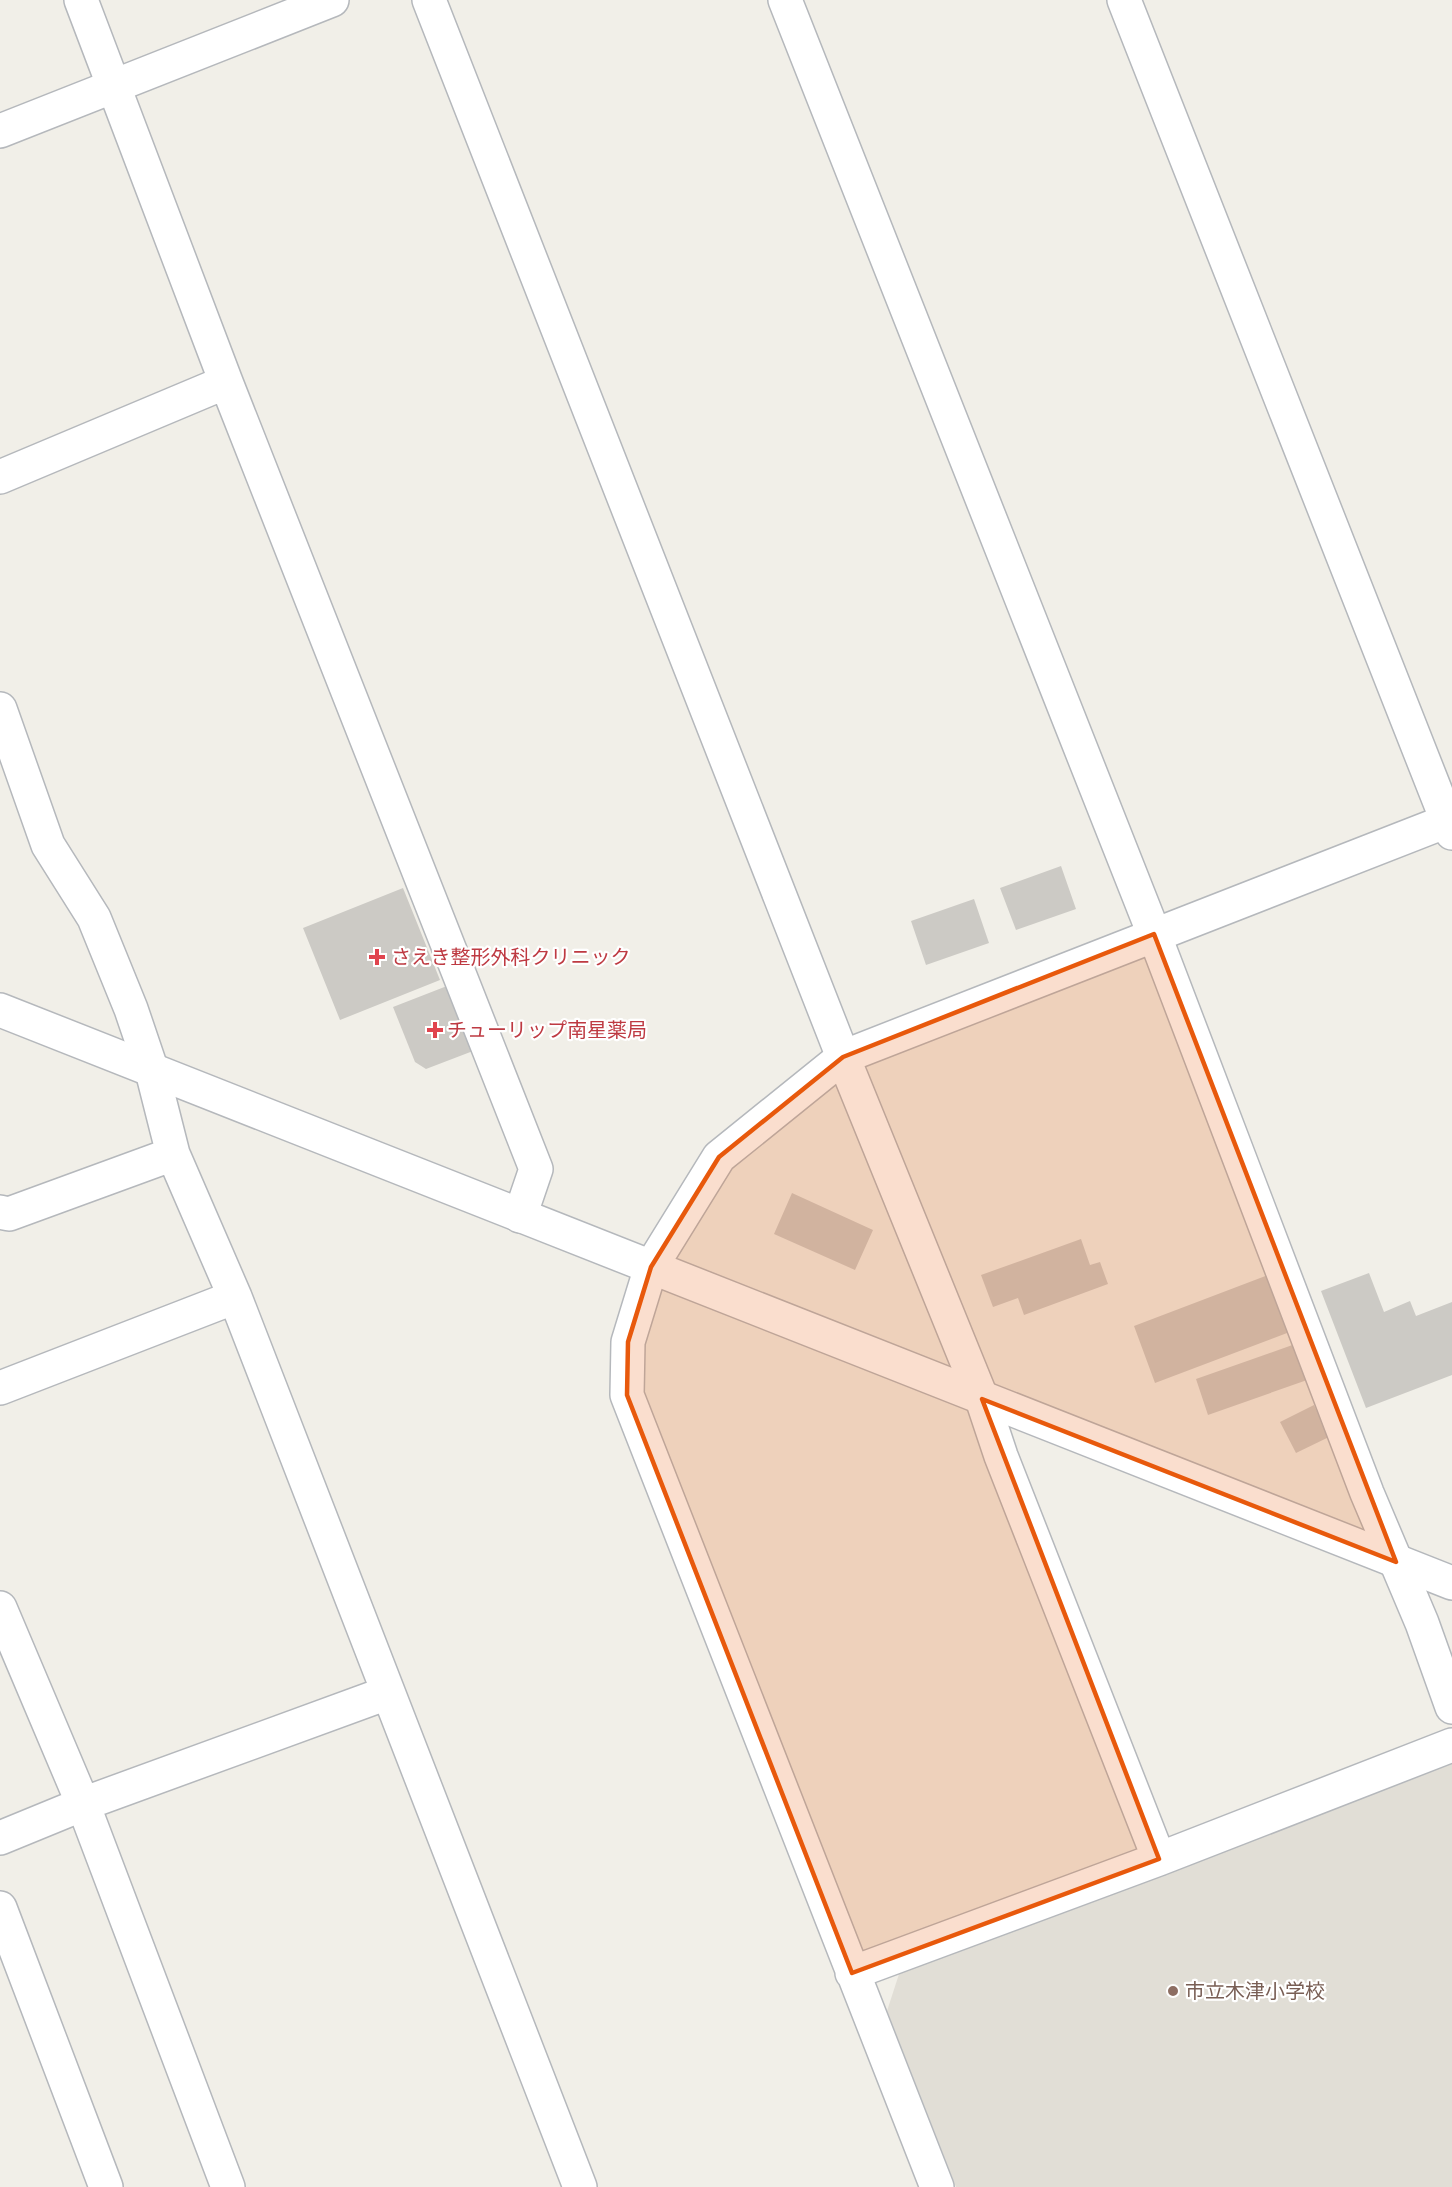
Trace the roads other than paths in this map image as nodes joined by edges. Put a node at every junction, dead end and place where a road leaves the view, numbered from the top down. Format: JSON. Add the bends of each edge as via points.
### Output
{"nodes":[{"id":1,"x":81,"y":0,"type":"edge"},
{"id":2,"x":332,"y":0,"type":"edge"},
{"id":3,"x":429,"y":0,"type":"edge"},
{"id":4,"x":785,"y":0,"type":"edge"},
{"id":5,"x":1124,"y":0,"type":"edge"},
{"id":6,"x":114,"y":87,"type":"junction"},
{"id":7,"x":0,"y":131,"type":"edge"},
{"id":8,"x":226,"y":382,"type":"junction"},
{"id":9,"x":0,"y":477,"type":"edge"},
{"id":10,"x":0,"y":710,"type":"edge"},
{"id":11,"x":1450,"y":824,"type":"edge"},
{"id":12,"x":1154,"y":934,"type":"junction"},
{"id":13,"x":0,"y":1010,"type":"edge"},
{"id":14,"x":843,"y":1057,"type":"junction"},
{"id":15,"x":152,"y":1071,"type":"junction"},
{"id":16,"x":173,"y":1154,"type":"junction"},
{"id":17,"x":0,"y":1212,"type":"edge"},
{"id":18,"x":520,"y":1216,"type":"junction"},
{"id":19,"x":651,"y":1267,"type":"junction"},
{"id":20,"x":235,"y":1297,"type":"junction"},
{"id":21,"x":0,"y":1388,"type":"edge"},
{"id":22,"x":982,"y":1399,"type":"junction"},
{"id":23,"x":1396,"y":1562,"type":"junction"},
{"id":24,"x":1452,"y":1583,"type":"edge"},
{"id":25,"x":0,"y":1608,"type":"edge"},
{"id":26,"x":387,"y":1693,"type":"junction"},
{"id":27,"x":1452,"y":1707,"type":"edge"},
{"id":28,"x":1452,"y":1745,"type":"edge"},
{"id":29,"x":83,"y":1804,"type":"junction"},
{"id":30,"x":0,"y":1838,"type":"edge"},
{"id":31,"x":1159,"y":1859,"type":"junction"},
{"id":32,"x":0,"y":1908,"type":"edge"},
{"id":33,"x":852,"y":1973,"type":"junction"},
{"id":34,"x":106,"y":2187,"type":"edge"},
{"id":35,"x":228,"y":2187,"type":"edge"},
{"id":36,"x":580,"y":2187,"type":"edge"},
{"id":37,"x":937,"y":2187,"type":"edge"}],
"edges":[{"from":1,"to":6,"type":"street"},
{"from":2,"to":6,"type":"street"},
{"from":3,"to":14,"type":"street"},
{"from":4,"to":12,"type":"street"},
{"from":5,"to":11,"type":"street"},
{"from":6,"to":7,"type":"street"},
{"from":6,"to":8,"type":"street"},
{"from":8,"to":9,"type":"street"},
{"from":8,"to":18,"type":"street","via":[[536,1169]]},
{"from":10,"to":15,"type":"street","via":[[48,845],[94,918]]},
{"from":11,"to":12,"type":"street"},
{"from":12,"to":14,"type":"street"},
{"from":12,"to":23,"type":"street"},
{"from":13,"to":15,"type":"street"},
{"from":14,"to":19,"type":"street","via":[[719,1157]]},
{"from":14,"to":22,"type":"street"},
{"from":15,"to":16,"type":"street"},
{"from":15,"to":18,"type":"street"},
{"from":16,"to":17,"type":"street","via":[[9,1214]]},
{"from":16,"to":20,"type":"street"},
{"from":18,"to":19,"type":"street"},
{"from":19,"to":22,"type":"street"},
{"from":19,"to":33,"type":"street","via":[[628,1342],[627,1395]]},
{"from":20,"to":21,"type":"street"},
{"from":20,"to":26,"type":"street"},
{"from":22,"to":23,"type":"street"},
{"from":22,"to":31,"type":"street","via":[[1004,1465]]},
{"from":23,"to":24,"type":"street"},
{"from":23,"to":27,"type":"street"},
{"from":25,"to":29,"type":"street"},
{"from":26,"to":29,"type":"street"},
{"from":26,"to":36,"type":"street"},
{"from":28,"to":31,"type":"street"},
{"from":29,"to":30,"type":"street"},
{"from":29,"to":35,"type":"street"},
{"from":31,"to":33,"type":"street"},
{"from":32,"to":34,"type":"street"},
{"from":33,"to":37,"type":"street"}]}
